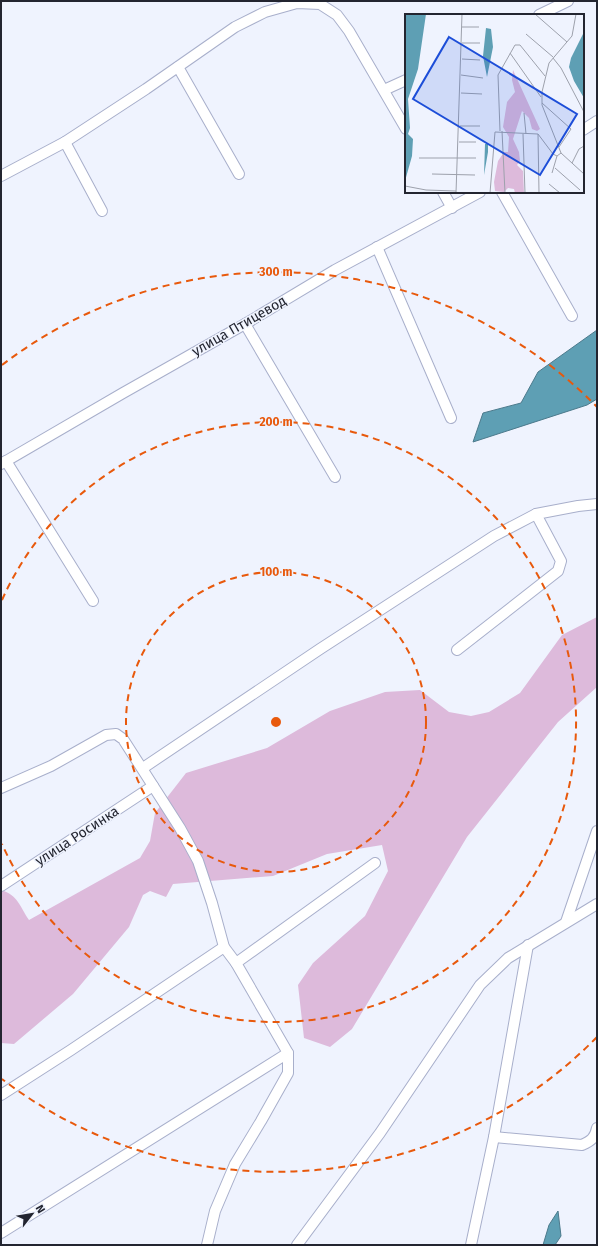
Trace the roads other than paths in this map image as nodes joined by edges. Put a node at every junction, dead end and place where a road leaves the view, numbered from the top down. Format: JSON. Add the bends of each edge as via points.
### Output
{"nodes":[{"id":1,"x":568,"y":1,"type":"edge"},
{"id":2,"x":541,"y":14,"type":"edge"},
{"id":3,"x":178,"y":67,"type":"junction"},
{"id":4,"x":405,"y":80,"type":"edge"},
{"id":5,"x":384,"y":90,"type":"junction"},
{"id":6,"x":597,"y":121,"type":"edge"},
{"id":7,"x":405,"y":127,"type":"edge"},
{"id":8,"x":584,"y":129,"type":"edge"},
{"id":9,"x":65,"y":142,"type":"junction"},
{"id":10,"x":239,"y":174,"type":"dead end"},
{"id":11,"x":1,"y":176,"type":"edge"},
{"id":12,"x":444,"y":193,"type":"edge"},
{"id":13,"x":478,"y":193,"type":"edge"},
{"id":14,"x":503,"y":193,"type":"edge"},
{"id":15,"x":452,"y":208,"type":"junction"},
{"id":16,"x":102,"y":211,"type":"dead end"},
{"id":17,"x":377,"y":247,"type":"junction"},
{"id":18,"x":572,"y":316,"type":"dead end"},
{"id":19,"x":245,"y":324,"type":"junction"},
{"id":20,"x":451,"y":418,"type":"dead end"},
{"id":21,"x":4,"y":463,"type":"edge"},
{"id":22,"x":335,"y":477,"type":"dead end"},
{"id":23,"x":597,"y":504,"type":"edge"},
{"id":24,"x":536,"y":514,"type":"junction"},
{"id":25,"x":93,"y":601,"type":"dead end"},
{"id":26,"x":457,"y":650,"type":"dead end"},
{"id":27,"x":143,"y":768,"type":"junction"},
{"id":28,"x":153,"y":786,"type":"junction"},
{"id":29,"x":1,"y":788,"type":"edge"},
{"id":30,"x":597,"y":831,"type":"edge"},
{"id":31,"x":375,"y":864,"type":"dead end"},
{"id":32,"x":1,"y":886,"type":"edge"},
{"id":33,"x":597,"y":904,"type":"edge"},
{"id":34,"x":566,"y":922,"type":"junction"},
{"id":35,"x":528,"y":946,"type":"junction"},
{"id":36,"x":224,"y":947,"type":"junction"},
{"id":37,"x":236,"y":964,"type":"junction"},
{"id":38,"x":288,"y":1053,"type":"junction"},
{"id":39,"x":1,"y":1095,"type":"edge"},
{"id":40,"x":597,"y":1128,"type":"edge"},
{"id":41,"x":494,"y":1137,"type":"junction"},
{"id":42,"x":1,"y":1233,"type":"edge"},
{"id":43,"x":207,"y":1245,"type":"edge"},
{"id":44,"x":297,"y":1245,"type":"edge"},
{"id":45,"x":471,"y":1245,"type":"edge"}],
"edges":[{"from":1,"to":2,"type":"street"},
{"from":3,"to":5,"type":"street","via":[[235,28],[265,12],[298,3],[320,4],[338,15]]},
{"from":3,"to":9,"type":"street"},
{"from":3,"to":10,"type":"street"},
{"from":4,"to":5,"type":"street"},
{"from":5,"to":7,"type":"street"},
{"from":6,"to":8,"type":"street"},
{"from":9,"to":11,"type":"street"},
{"from":9,"to":16,"type":"street"},
{"from":12,"to":15,"type":"street"},
{"from":13,"to":15,"type":"street","name":"улица Птицевод"},
{"from":14,"to":18,"type":"street"},
{"from":15,"to":17,"type":"street","name":"улица Птицевод"},
{"from":17,"to":19,"type":"street","name":"улица Птицевод"},
{"from":17,"to":20,"type":"street"},
{"from":19,"to":21,"type":"street","name":"улица Птицевод"},
{"from":19,"to":22,"type":"street"},
{"from":21,"to":25,"type":"street"},
{"from":23,"to":24,"type":"street"},
{"from":24,"to":26,"type":"street","via":[[561,560],[558,571]]},
{"from":24,"to":27,"type":"street","via":[[494,536]]},
{"from":27,"to":28,"type":"street"},
{"from":27,"to":29,"type":"street","via":[[123,739],[116,734],[106,735],[51,766]]},
{"from":28,"to":32,"type":"street","name":"улица Росинка"},
{"from":28,"to":36,"type":"street","via":[[198,861]]},
{"from":30,"to":34,"type":"street"},
{"from":31,"to":37,"type":"street"},
{"from":33,"to":34,"type":"street"},
{"from":34,"to":35,"type":"street"},
{"from":35,"to":41,"type":"street"},
{"from":35,"to":44,"type":"street","via":[[508,958],[480,985],[380,1133]]},
{"from":36,"to":37,"type":"street"},
{"from":36,"to":39,"type":"street"},
{"from":37,"to":38,"type":"street"},
{"from":38,"to":42,"type":"street"},
{"from":38,"to":43,"type":"street","via":[[288,1073],[235,1164],[215,1211]]},
{"from":40,"to":41,"type":"street","via":[[590,1142],[582,1145]]},
{"from":41,"to":45,"type":"street"}]}
